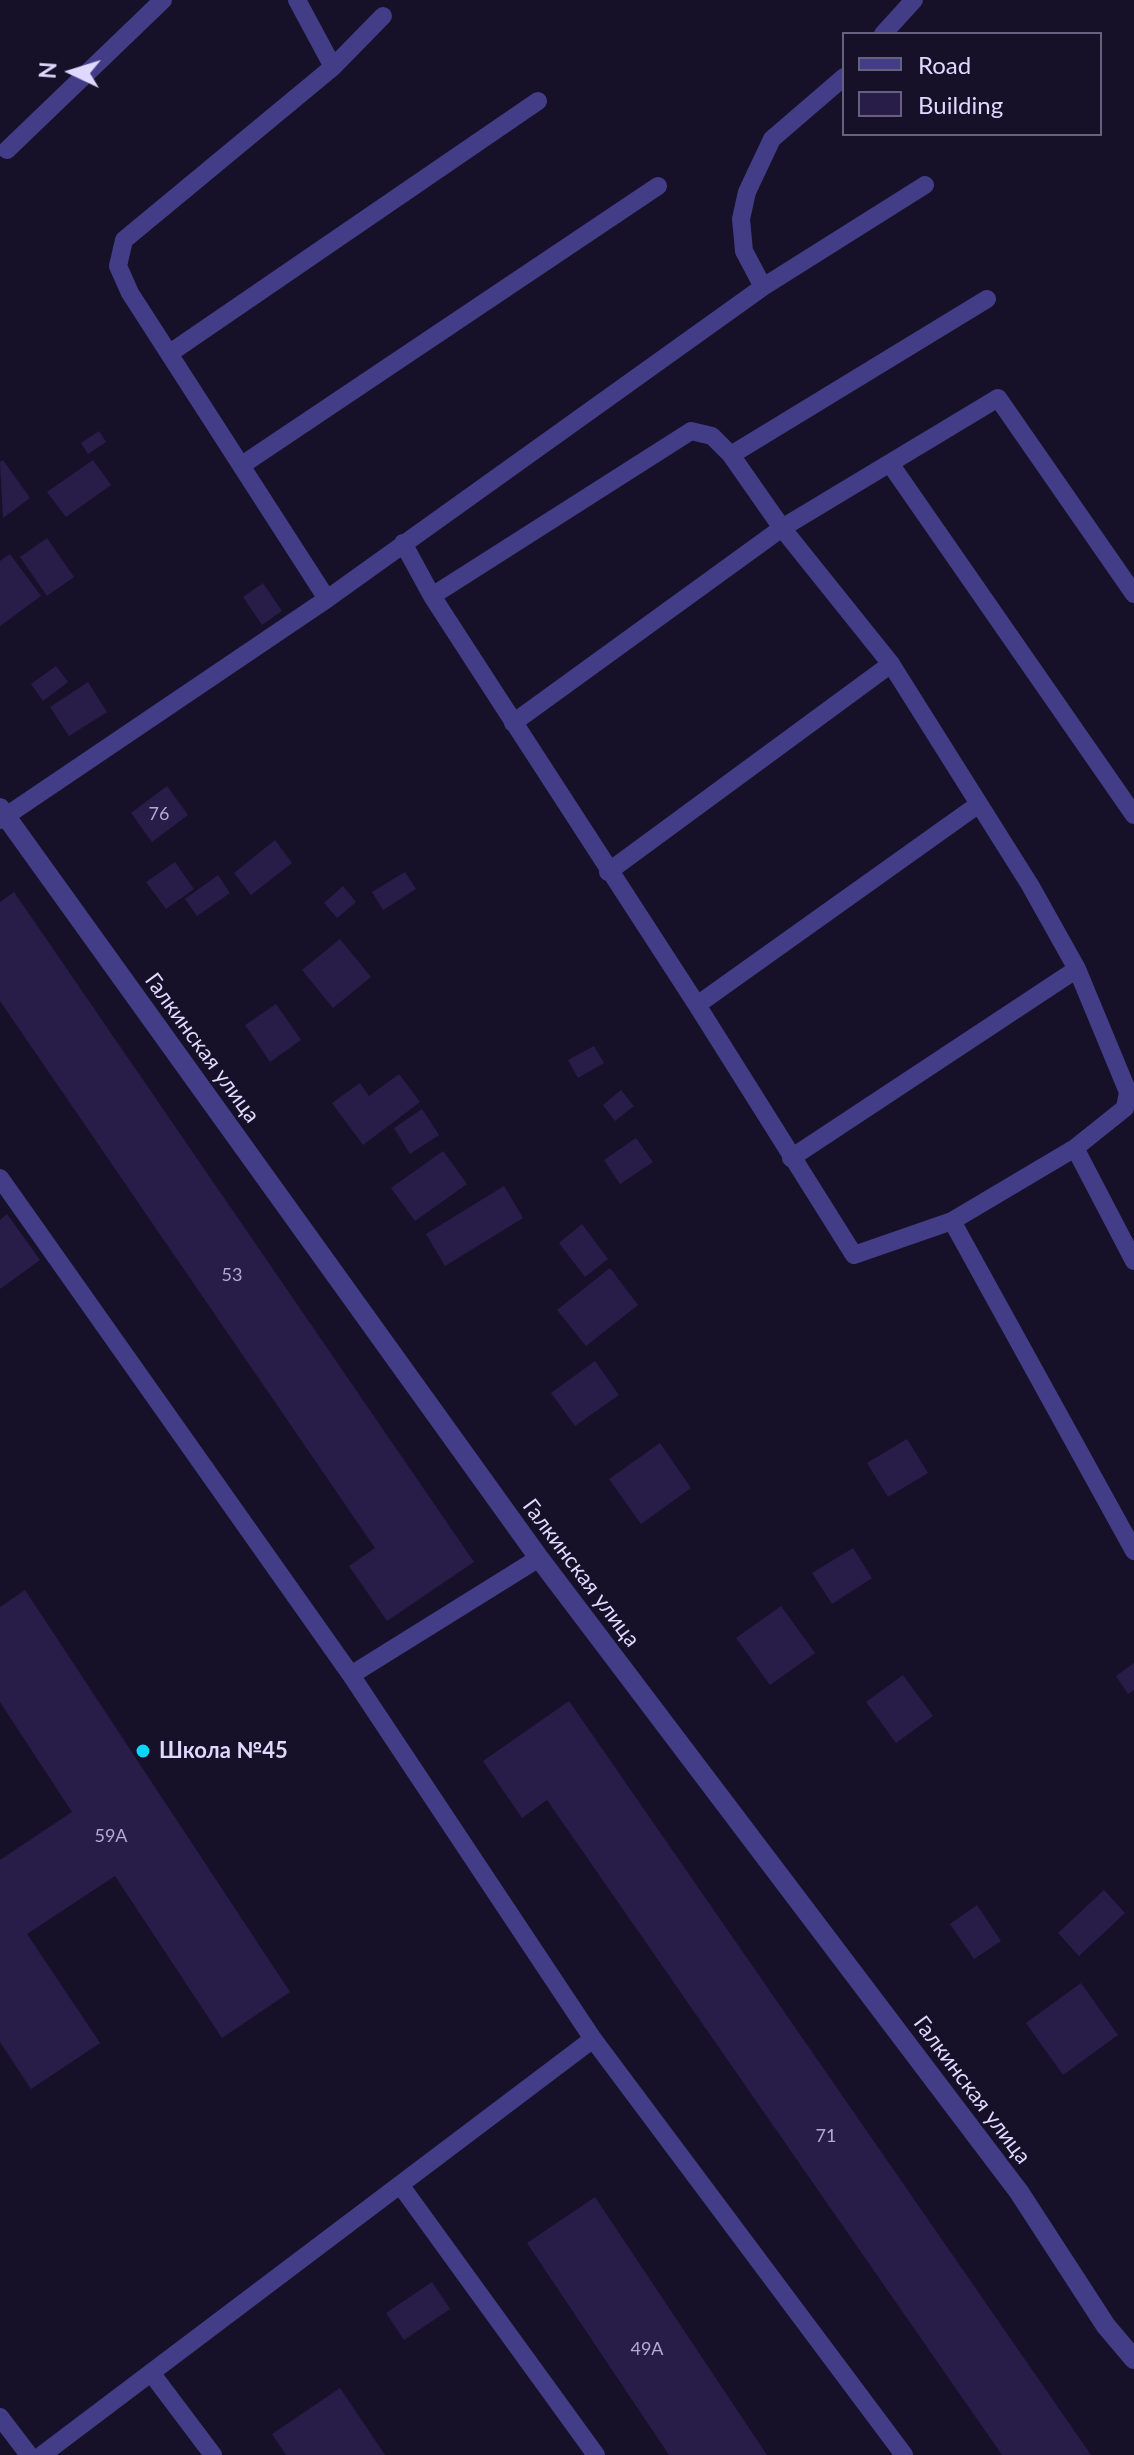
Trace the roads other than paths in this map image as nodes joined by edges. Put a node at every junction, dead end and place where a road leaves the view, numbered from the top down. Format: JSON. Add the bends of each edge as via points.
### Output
{"nodes":[{"id":1,"x":163,"y":0,"type":"edge"},
{"id":2,"x":297,"y":0,"type":"edge"},
{"id":3,"x":914,"y":0,"type":"edge"},
{"id":4,"x":383,"y":16,"type":"dead end"},
{"id":5,"x":885,"y":32,"type":"edge"},
{"id":6,"x":333,"y":67,"type":"junction"},
{"id":7,"x":842,"y":79,"type":"edge"},
{"id":8,"x":538,"y":101,"type":"dead end"},
{"id":9,"x":7,"y":150,"type":"dead end"},
{"id":10,"x":925,"y":185,"type":"dead end"},
{"id":11,"x":658,"y":186,"type":"dead end"},
{"id":12,"x":763,"y":287,"type":"junction"},
{"id":13,"x":987,"y":299,"type":"dead end"},
{"id":14,"x":170,"y":353,"type":"junction"},
{"id":15,"x":731,"y":455,"type":"junction"},
{"id":16,"x":242,"y":465,"type":"junction"},
{"id":17,"x":891,"y":465,"type":"junction"},
{"id":18,"x":782,"y":528,"type":"junction"},
{"id":19,"x":403,"y":543,"type":"junction"},
{"id":20,"x":1134,"y":594,"type":"edge"},
{"id":21,"x":432,"y":596,"type":"junction"},
{"id":22,"x":327,"y":599,"type":"junction"},
{"id":23,"x":891,"y":664,"type":"junction"},
{"id":24,"x":513,"y":723,"type":"junction"},
{"id":25,"x":979,"y":804,"type":"junction"},
{"id":26,"x":2,"y":814,"type":"edge"},
{"id":27,"x":1134,"y":815,"type":"edge"},
{"id":28,"x":608,"y":872,"type":"junction"},
{"id":29,"x":1077,"y":969,"type":"junction"},
{"id":30,"x":697,"y":1005,"type":"junction"},
{"id":31,"x":1075,"y":1148,"type":"junction"},
{"id":32,"x":791,"y":1158,"type":"junction"},
{"id":33,"x":0,"y":1178,"type":"edge"},
{"id":34,"x":952,"y":1221,"type":"junction"},
{"id":35,"x":1134,"y":1261,"type":"edge"},
{"id":36,"x":1134,"y":1551,"type":"edge"},
{"id":37,"x":539,"y":1558,"type":"junction"},
{"id":38,"x":351,"y":1675,"type":"junction"},
{"id":39,"x":593,"y":2039,"type":"junction"},
{"id":40,"x":401,"y":2186,"type":"junction"},
{"id":41,"x":1134,"y":2359,"type":"edge"},
{"id":42,"x":152,"y":2374,"type":"junction"},
{"id":43,"x":0,"y":2417,"type":"edge"},
{"id":44,"x":29,"y":2455,"type":"edge"},
{"id":45,"x":42,"y":2455,"type":"edge"},
{"id":46,"x":213,"y":2455,"type":"edge"},
{"id":47,"x":596,"y":2455,"type":"edge"},
{"id":48,"x":904,"y":2455,"type":"edge"}],
"edges":[{"from":1,"to":9,"type":"lane"},
{"from":2,"to":6,"type":"lane"},
{"from":3,"to":5,"type":"lane"},
{"from":4,"to":6,"type":"lane"},
{"from":6,"to":14,"type":"lane","via":[[124,240],[118,266]]},
{"from":7,"to":12,"type":"lane","via":[[772,139],[747,192],[741,219],[744,251]]},
{"from":8,"to":14,"type":"lane"},
{"from":10,"to":12,"type":"lane"},
{"from":11,"to":16,"type":"lane"},
{"from":12,"to":19,"type":"lane"},
{"from":13,"to":15,"type":"lane"},
{"from":14,"to":16,"type":"lane"},
{"from":15,"to":18,"type":"lane"},
{"from":15,"to":21,"type":"lane","via":[[712,436],[691,431]]},
{"from":16,"to":22,"type":"lane"},
{"from":17,"to":18,"type":"lane"},
{"from":17,"to":20,"type":"lane","via":[[998,398]]},
{"from":17,"to":27,"type":"lane"},
{"from":18,"to":23,"type":"lane"},
{"from":18,"to":24,"type":"lane"},
{"from":19,"to":21,"type":"lane"},
{"from":19,"to":22,"type":"lane"},
{"from":21,"to":24,"type":"lane"},
{"from":22,"to":26,"type":"lane"},
{"from":23,"to":25,"type":"lane"},
{"from":23,"to":28,"type":"lane"},
{"from":24,"to":28,"type":"lane"},
{"from":25,"to":29,"type":"lane"},
{"from":25,"to":30,"type":"lane"},
{"from":26,"to":37,"type":"street","name":"Галкинская улица"},
{"from":28,"to":30,"type":"lane"},
{"from":29,"to":31,"type":"lane","via":[[1128,1092],[1125,1108]]},
{"from":29,"to":32,"type":"lane"},
{"from":30,"to":32,"type":"lane"},
{"from":31,"to":34,"type":"lane"},
{"from":31,"to":35,"type":"lane"},
{"from":32,"to":34,"type":"lane","via":[[854,1255]]},
{"from":33,"to":38,"type":"lane"},
{"from":34,"to":36,"type":"lane"},
{"from":37,"to":38,"type":"lane"},
{"from":37,"to":41,"type":"street","name":"Галкинская улица","via":[[1019,2192],[1106,2326]]},
{"from":38,"to":39,"type":"lane"},
{"from":39,"to":40,"type":"lane"},
{"from":39,"to":48,"type":"lane"},
{"from":40,"to":42,"type":"lane"},
{"from":40,"to":47,"type":"lane"},
{"from":42,"to":45,"type":"lane"},
{"from":42,"to":46,"type":"lane"},
{"from":43,"to":44,"type":"lane"}]}
